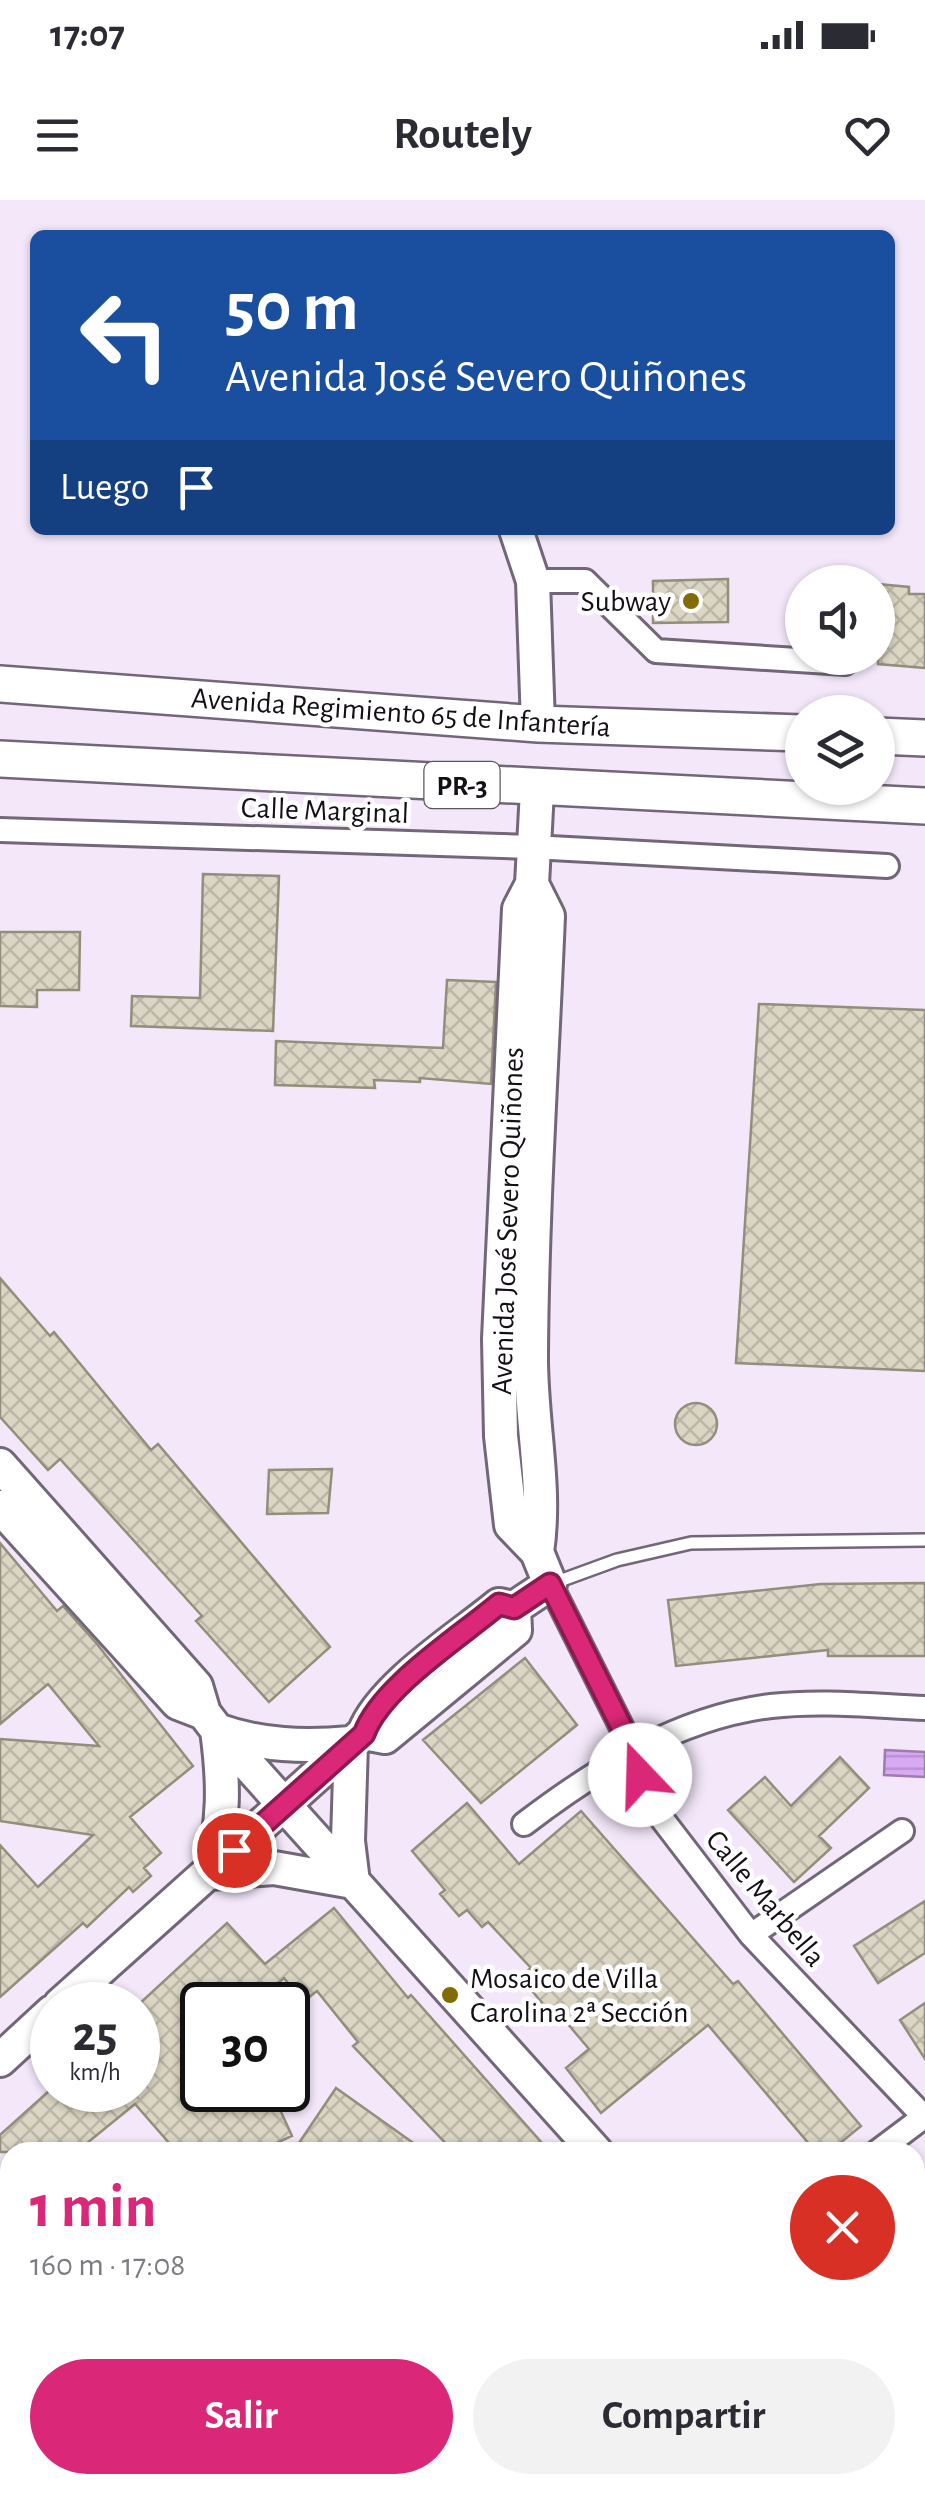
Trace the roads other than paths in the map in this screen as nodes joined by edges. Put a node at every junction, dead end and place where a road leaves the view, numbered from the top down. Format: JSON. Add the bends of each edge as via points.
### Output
{"nodes":[{"id":1,"x":518,"y":535,"type":"edge"},
{"id":2,"x":533,"y":581,"type":"junction"},
{"id":3,"x":785,"y":658,"type":"edge"},
{"id":4,"x":0,"y":673,"type":"edge"},
{"id":5,"x":0,"y":684,"type":"edge"},
{"id":6,"x":49,"y":687,"type":"junction"},
{"id":7,"x":538,"y":724,"type":"junction"},
{"id":8,"x":785,"y":732,"type":"edge"},
{"id":9,"x":895,"y":737,"type":"edge"},
{"id":10,"x":925,"y":738,"type":"edge"},
{"id":11,"x":0,"y":759,"type":"edge"},
{"id":12,"x":537,"y":790,"type":"junction"},
{"id":13,"x":925,"y":806,"type":"edge"},
{"id":14,"x":0,"y":830,"type":"edge"},
{"id":15,"x":532,"y":847,"type":"junction"},
{"id":16,"x":887,"y":866,"type":"dead end"},
{"id":17,"x":0,"y":1465,"type":"edge"},
{"id":18,"x":0,"y":1507,"type":"edge"},
{"id":19,"x":925,"y":1540,"type":"edge"},
{"id":20,"x":550,"y":1584,"type":"junction"},
{"id":21,"x":925,"y":1708,"type":"edge"},
{"id":22,"x":211,"y":1721,"type":"junction"},
{"id":23,"x":357,"y":1738,"type":"junction"},
{"id":24,"x":634,"y":1752,"type":"junction"},
{"id":25,"x":283,"y":1805,"type":"junction"},
{"id":26,"x":524,"y":1824,"type":"dead end"},
{"id":27,"x":902,"y":1831,"type":"dead end"},
{"id":28,"x":210,"y":1873,"type":"junction"},
{"id":29,"x":352,"y":1882,"type":"junction"},
{"id":30,"x":751,"y":1935,"type":"junction"},
{"id":31,"x":86,"y":1982,"type":"edge"},
{"id":32,"x":30,"y":2032,"type":"edge"},
{"id":33,"x":0,"y":2060,"type":"edge"},
{"id":34,"x":924,"y":2117,"type":"edge"},
{"id":35,"x":587,"y":2142,"type":"edge"},
{"id":36,"x":890,"y":2142,"type":"edge"}],
"edges":[{"from":1,"to":2,"type":"street"},
{"from":2,"to":3,"type":"street","via":[[584,581],[656,651]]},
{"from":2,"to":7,"type":"street"},
{"from":4,"to":6,"type":"main road"},
{"from":5,"to":6,"type":"main road","name":"Avenida Regimiento 65 de Infantería","number":"PR-3"},
{"from":6,"to":7,"type":"main road","name":"Avenida Regimiento 65 de Infantería","number":"PR-3"},
{"from":7,"to":8,"type":"main road","name":"Avenida Regimiento 65 de Infantería","number":"PR-3"},
{"from":9,"to":10,"type":"main road"},
{"from":11,"to":12,"type":"main road","number":"PR-3"},
{"from":12,"to":13,"type":"main road","number":"PR-3"},
{"from":12,"to":15,"type":"street","name":"Avenida José Severo Quiñones"},
{"from":14,"to":15,"type":"street","name":"Calle Marginal"},
{"from":15,"to":16,"type":"street","name":"Calle Marginal"},
{"from":15,"to":20,"type":"street","name":"Avenida José Severo Quiñones","via":[[532,884],[519,909],[530,994],[518,1290],[543,1509],[536,1552]]},
{"from":17,"to":22,"type":"street","via":[[196,1686]]},
{"from":18,"to":22,"type":"street","via":[[178,1704]]},
{"from":19,"to":20,"type":"lane","via":[[691,1543]]},
{"from":20,"to":23,"type":"street","via":[[514,1608],[515,1630],[410,1697],[385,1737]]},
{"from":20,"to":24,"type":"street","name":"Calle Marbella"},
{"from":21,"to":24,"type":"street","via":[[767,1706],[703,1720]]},
{"from":22,"to":23,"type":"street","via":[[242,1738],[308,1746]]},
{"from":22,"to":25,"type":"street"},
{"from":22,"to":28,"type":"street","via":[[224,1804]]},
{"from":23,"to":25,"type":"street"},
{"from":23,"to":29,"type":"street"},
{"from":24,"to":26,"type":"street","via":[[582,1780]]},
{"from":24,"to":30,"type":"street","name":"Calle Marbella","via":[[646,1798]]},
{"from":25,"to":28,"type":"street"},
{"from":25,"to":29,"type":"street"},
{"from":27,"to":30,"type":"street"},
{"from":28,"to":29,"type":"street","via":[[274,1868]]},
{"from":28,"to":31,"type":"street"},
{"from":29,"to":35,"type":"street"},
{"from":30,"to":34,"type":"street","name":"Calle Marbella"},
{"from":32,"to":33,"type":"street"},
{"from":34,"to":36,"type":"street"}]}
